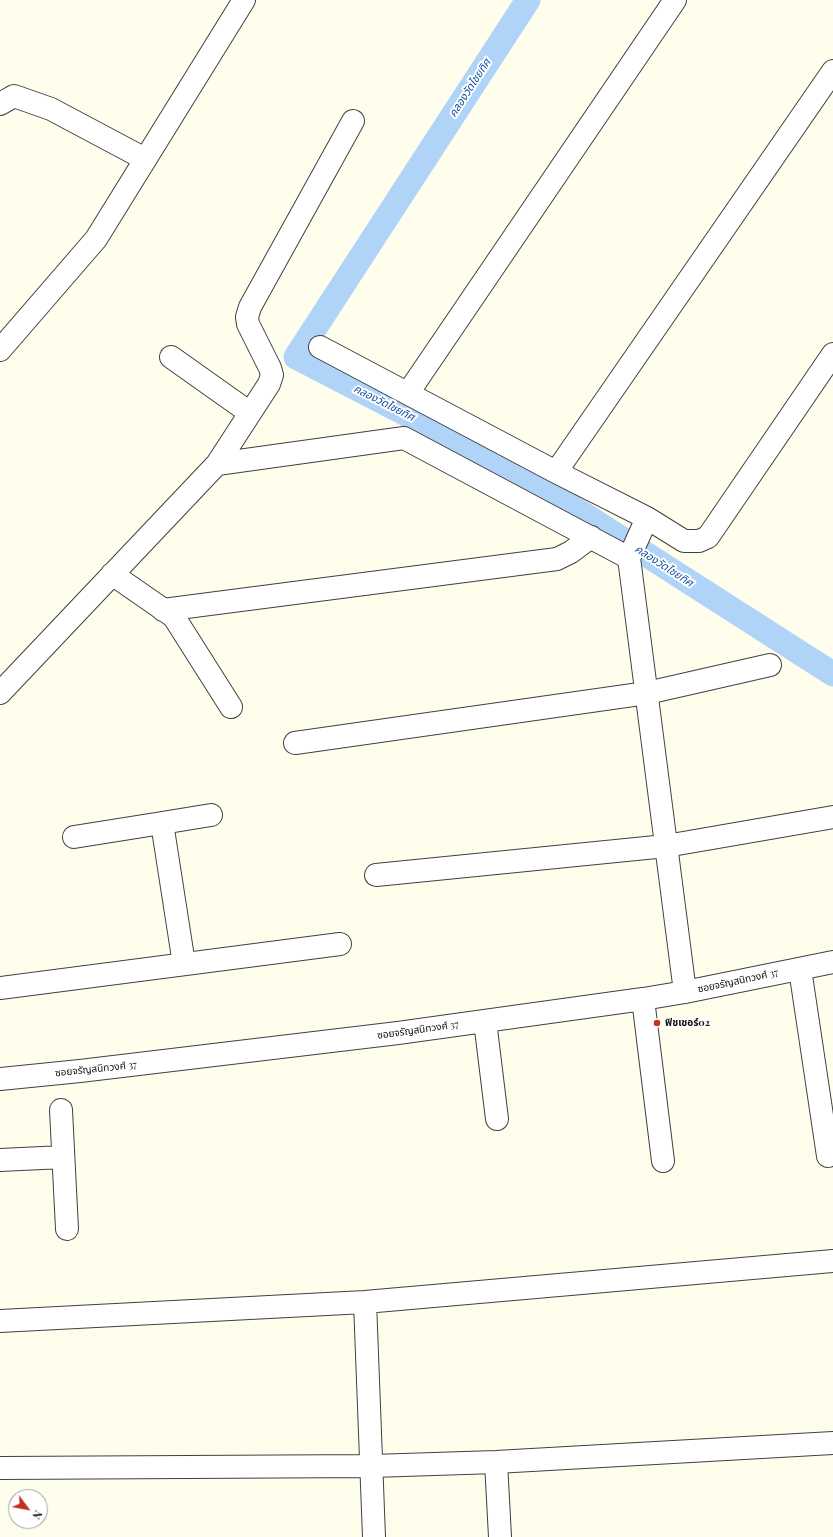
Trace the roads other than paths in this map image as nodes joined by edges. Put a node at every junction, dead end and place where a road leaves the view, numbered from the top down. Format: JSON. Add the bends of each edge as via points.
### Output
{"nodes":[{"id":1,"x":244,"y":0,"type":"edge"},
{"id":2,"x":675,"y":0,"type":"edge"},
{"id":3,"x":833,"y":72,"type":"edge"},
{"id":4,"x":0,"y":104,"type":"edge"},
{"id":5,"x":353,"y":121,"type":"dead end"},
{"id":6,"x":145,"y":159,"type":"junction"},
{"id":7,"x":320,"y":347,"type":"dead end"},
{"id":8,"x":0,"y":350,"type":"edge"},
{"id":9,"x":833,"y":354,"type":"edge"},
{"id":10,"x":171,"y":357,"type":"dead end"},
{"id":11,"x":408,"y":393,"type":"junction"},
{"id":12,"x":250,"y":413,"type":"junction"},
{"id":13,"x":216,"y":464,"type":"junction"},
{"id":14,"x":556,"y":472,"type":"junction"},
{"id":15,"x":647,"y":518,"type":"junction"},
{"id":16,"x":591,"y":537,"type":"junction"},
{"id":17,"x":632,"y":550,"type":"junction"},
{"id":18,"x":112,"y":574,"type":"junction"},
{"id":19,"x":163,"y":610,"type":"junction"},
{"id":20,"x":770,"y":665,"type":"dead end"},
{"id":21,"x":0,"y":693,"type":"edge"},
{"id":22,"x":647,"y":693,"type":"junction"},
{"id":23,"x":231,"y":707,"type":"dead end"},
{"id":24,"x":295,"y":743,"type":"dead end"},
{"id":25,"x":211,"y":815,"type":"dead end"},
{"id":26,"x":833,"y":818,"type":"edge"},
{"id":27,"x":162,"y":823,"type":"junction"},
{"id":28,"x":74,"y":837,"type":"dead end"},
{"id":29,"x":666,"y":846,"type":"junction"},
{"id":30,"x":376,"y":876,"type":"dead end"},
{"id":31,"x":340,"y":944,"type":"dead end"},
{"id":32,"x":833,"y":962,"type":"edge"},
{"id":33,"x":184,"y":964,"type":"junction"},
{"id":34,"x":800,"y":969,"type":"junction"},
{"id":35,"x":0,"y":988,"type":"edge"},
{"id":36,"x":685,"y":992,"type":"junction"},
{"id":37,"x":643,"y":999,"type":"junction"},
{"id":38,"x":485,"y":1020,"type":"junction"},
{"id":39,"x":0,"y":1079,"type":"edge"},
{"id":40,"x":61,"y":1110,"type":"dead end"},
{"id":41,"x":497,"y":1119,"type":"dead end"},
{"id":42,"x":828,"y":1156,"type":"dead end"},
{"id":43,"x":63,"y":1157,"type":"junction"},
{"id":44,"x":0,"y":1160,"type":"edge"},
{"id":45,"x":663,"y":1161,"type":"dead end"},
{"id":46,"x":67,"y":1229,"type":"dead end"},
{"id":47,"x":833,"y":1262,"type":"edge"},
{"id":48,"x":365,"y":1302,"type":"junction"},
{"id":49,"x":0,"y":1321,"type":"edge"},
{"id":50,"x":833,"y":1443,"type":"edge"},
{"id":51,"x":496,"y":1462,"type":"junction"},
{"id":52,"x":372,"y":1466,"type":"junction"},
{"id":53,"x":0,"y":1468,"type":"edge"},
{"id":54,"x":374,"y":1537,"type":"edge"},
{"id":55,"x":500,"y":1537,"type":"edge"}],
"edges":[{"from":1,"to":6,"type":"street"},
{"from":2,"to":11,"type":"street"},
{"from":3,"to":14,"type":"street"},
{"from":4,"to":6,"type":"street","via":[[14,96],[51,109]]},
{"from":5,"to":12,"type":"street","via":[[250,307],[248,324],[272,375]]},
{"from":6,"to":8,"type":"street","via":[[96,239]]},
{"from":7,"to":11,"type":"street"},
{"from":9,"to":15,"type":"street","via":[[708,537],[699,542],[684,541]]},
{"from":10,"to":12,"type":"street"},
{"from":11,"to":14,"type":"street"},
{"from":12,"to":13,"type":"street"},
{"from":13,"to":16,"type":"street","via":[[404,438]]},
{"from":13,"to":18,"type":"street"},
{"from":14,"to":15,"type":"street"},
{"from":15,"to":17,"type":"street"},
{"from":16,"to":17,"type":"street"},
{"from":16,"to":19,"type":"street","via":[[571,552],[557,558]]},
{"from":17,"to":22,"type":"street"},
{"from":18,"to":19,"type":"street"},
{"from":18,"to":21,"type":"street"},
{"from":19,"to":23,"type":"street","via":[[174,617]]},
{"from":20,"to":22,"type":"street"},
{"from":22,"to":24,"type":"street"},
{"from":22,"to":29,"type":"street"},
{"from":25,"to":27,"type":"street"},
{"from":26,"to":29,"type":"street"},
{"from":27,"to":28,"type":"street"},
{"from":27,"to":33,"type":"street"},
{"from":29,"to":30,"type":"street"},
{"from":29,"to":36,"type":"street"},
{"from":31,"to":33,"type":"street"},
{"from":32,"to":34,"type":"street","name":"ซอยจรัญสนิทวงศ์ 37"},
{"from":33,"to":35,"type":"street"},
{"from":34,"to":36,"type":"street","name":"ซอยจรัญสนิทวงศ์ 37"},
{"from":34,"to":42,"type":"street"},
{"from":36,"to":37,"type":"street","name":"ซอยจรัญสนิทวงศ์ 37"},
{"from":37,"to":38,"type":"street","name":"ซอยจรัญสนิทวงศ์ 37"},
{"from":37,"to":45,"type":"street"},
{"from":38,"to":39,"type":"street","name":"ซอยจรัญสนิทวงศ์ 37","via":[[390,1034]]},
{"from":38,"to":41,"type":"street"},
{"from":40,"to":43,"type":"street"},
{"from":43,"to":44,"type":"street"},
{"from":43,"to":46,"type":"street"},
{"from":47,"to":48,"type":"street"},
{"from":48,"to":49,"type":"street"},
{"from":48,"to":52,"type":"street"},
{"from":50,"to":51,"type":"street"},
{"from":51,"to":52,"type":"street"},
{"from":51,"to":55,"type":"street"},
{"from":52,"to":53,"type":"street"},
{"from":52,"to":54,"type":"street"}]}
